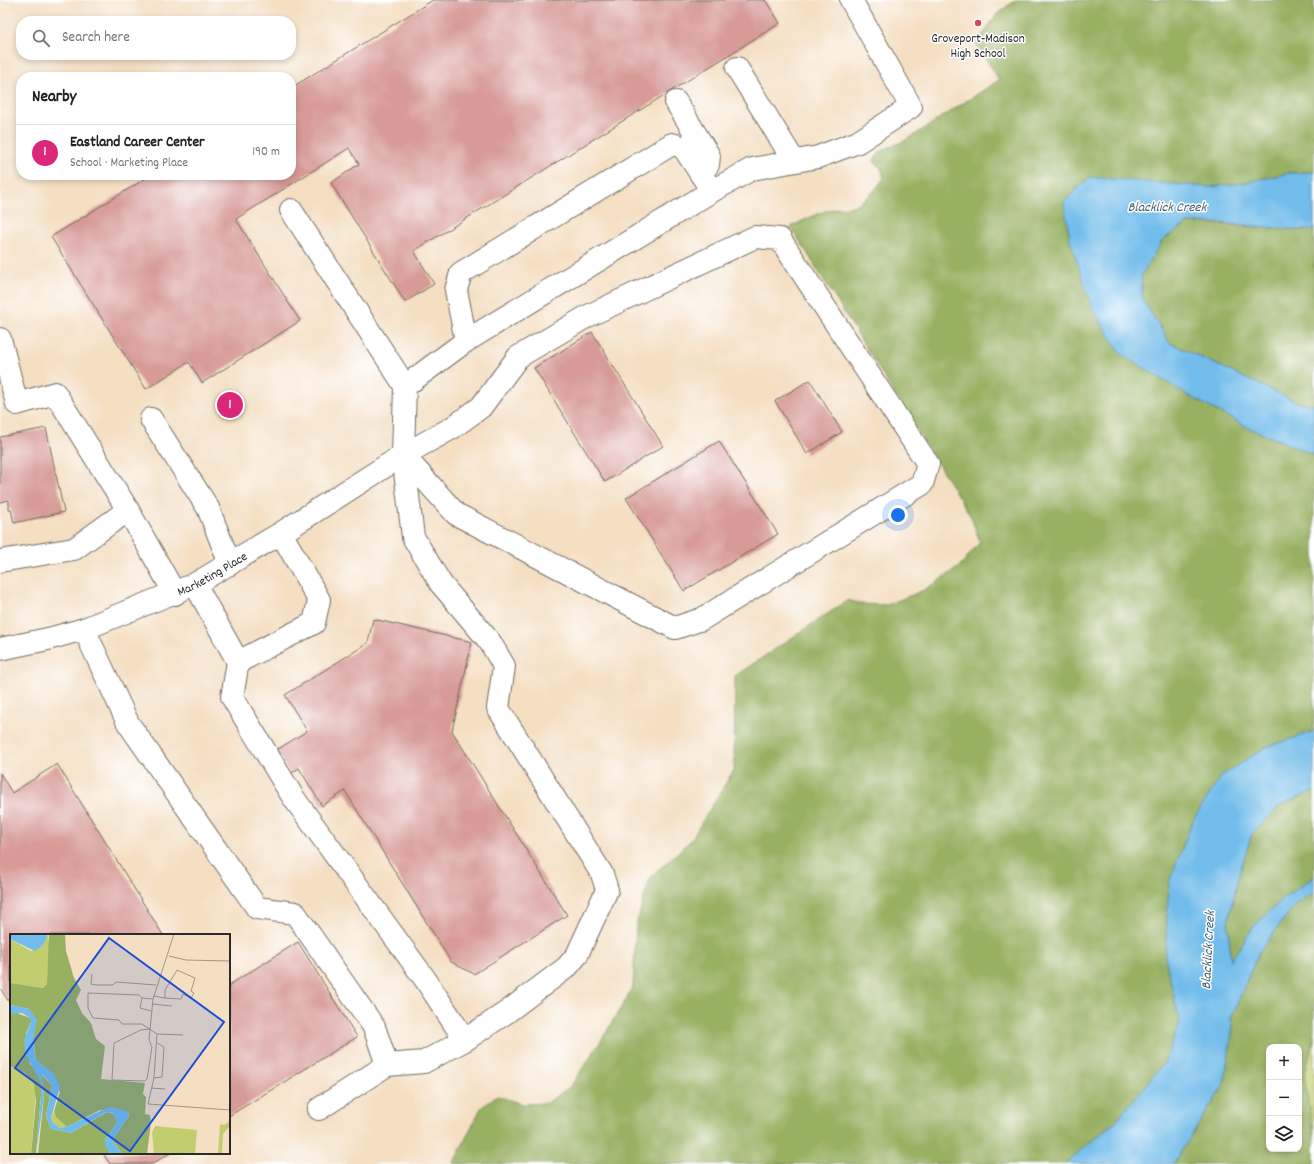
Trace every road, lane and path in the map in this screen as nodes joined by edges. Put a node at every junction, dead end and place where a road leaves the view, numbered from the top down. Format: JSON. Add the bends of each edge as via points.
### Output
{"nodes":[{"id":1,"x":851,"y":0,"type":"edge"},
{"id":2,"x":737,"y":68,"type":"dead end"},
{"id":3,"x":676,"y":102,"type":"dead end"},
{"id":4,"x":794,"y":161,"type":"junction"},
{"id":5,"x":706,"y":182,"type":"junction"},
{"id":6,"x":291,"y":210,"type":"dead end"},
{"id":7,"x":0,"y":339,"type":"edge"},
{"id":8,"x":466,"y":341,"type":"junction"},
{"id":9,"x":405,"y":386,"type":"junction"},
{"id":10,"x":151,"y":419,"type":"dead end"},
{"id":11,"x":403,"y":455,"type":"junction"},
{"id":12,"x":128,"y":510,"type":"junction"},
{"id":13,"x":281,"y":533,"type":"junction"},
{"id":14,"x":0,"y":561,"type":"edge"},
{"id":15,"x":230,"y":564,"type":"junction"},
{"id":16,"x":195,"y":584,"type":"junction"},
{"id":17,"x":175,"y":594,"type":"junction"},
{"id":18,"x":84,"y":629,"type":"junction"},
{"id":19,"x":0,"y":648,"type":"edge"},
{"id":20,"x":238,"y":662,"type":"junction"},
{"id":21,"x":464,"y":1040,"type":"junction"},
{"id":22,"x":387,"y":1065,"type":"junction"},
{"id":23,"x":319,"y":1109,"type":"dead end"}],
"edges":[{"from":1,"to":4,"type":"street","via":[[911,107],[858,142],[818,157]]},
{"from":2,"to":4,"type":"street"},
{"from":3,"to":5,"type":"street","via":[[709,156]]},
{"from":4,"to":5,"type":"street"},
{"from":5,"to":8,"type":"street"},
{"from":5,"to":8,"type":"street","via":[[683,147],[672,144],[461,273],[456,290]]},
{"from":6,"to":9,"type":"street"},
{"from":7,"to":12,"type":"street","via":[[17,404],[55,393]]},
{"from":8,"to":9,"type":"street"},
{"from":9,"to":11,"type":"street"},
{"from":10,"to":15,"type":"street","via":[[208,508]]},
{"from":11,"to":11,"type":"street","name":"Marketing Place","via":[[456,514],[675,628],[702,619],[922,484],[928,464],[780,239],[755,237],[586,317],[518,357],[482,407],[452,428]]},
{"from":11,"to":13,"type":"street","name":"Marketing Place"},
{"from":11,"to":21,"type":"street","via":[[413,537],[441,584],[490,642],[504,666],[498,708],[602,874],[607,890],[577,955],[567,966],[507,1012]]},
{"from":12,"to":14,"type":"street","via":[[74,549]]},
{"from":12,"to":17,"type":"street"},
{"from":13,"to":15,"type":"street","name":"Marketing Place"},
{"from":13,"to":20,"type":"street","via":[[319,600],[314,623]]},
{"from":15,"to":16,"type":"street","name":"Marketing Place"},
{"from":16,"to":17,"type":"street","name":"Marketing Place"},
{"from":16,"to":20,"type":"street"},
{"from":17,"to":18,"type":"street","name":"Marketing Place"},
{"from":18,"to":19,"type":"street","name":"Marketing Place"},
{"from":18,"to":22,"type":"street","via":[[128,723],[137,736],[257,908],[295,912],[374,1027]]},
{"from":20,"to":21,"type":"street","via":[[232,697],[293,797],[425,979]]},
{"from":21,"to":22,"type":"street","via":[[424,1062]]},
{"from":22,"to":23,"type":"street"}]}
